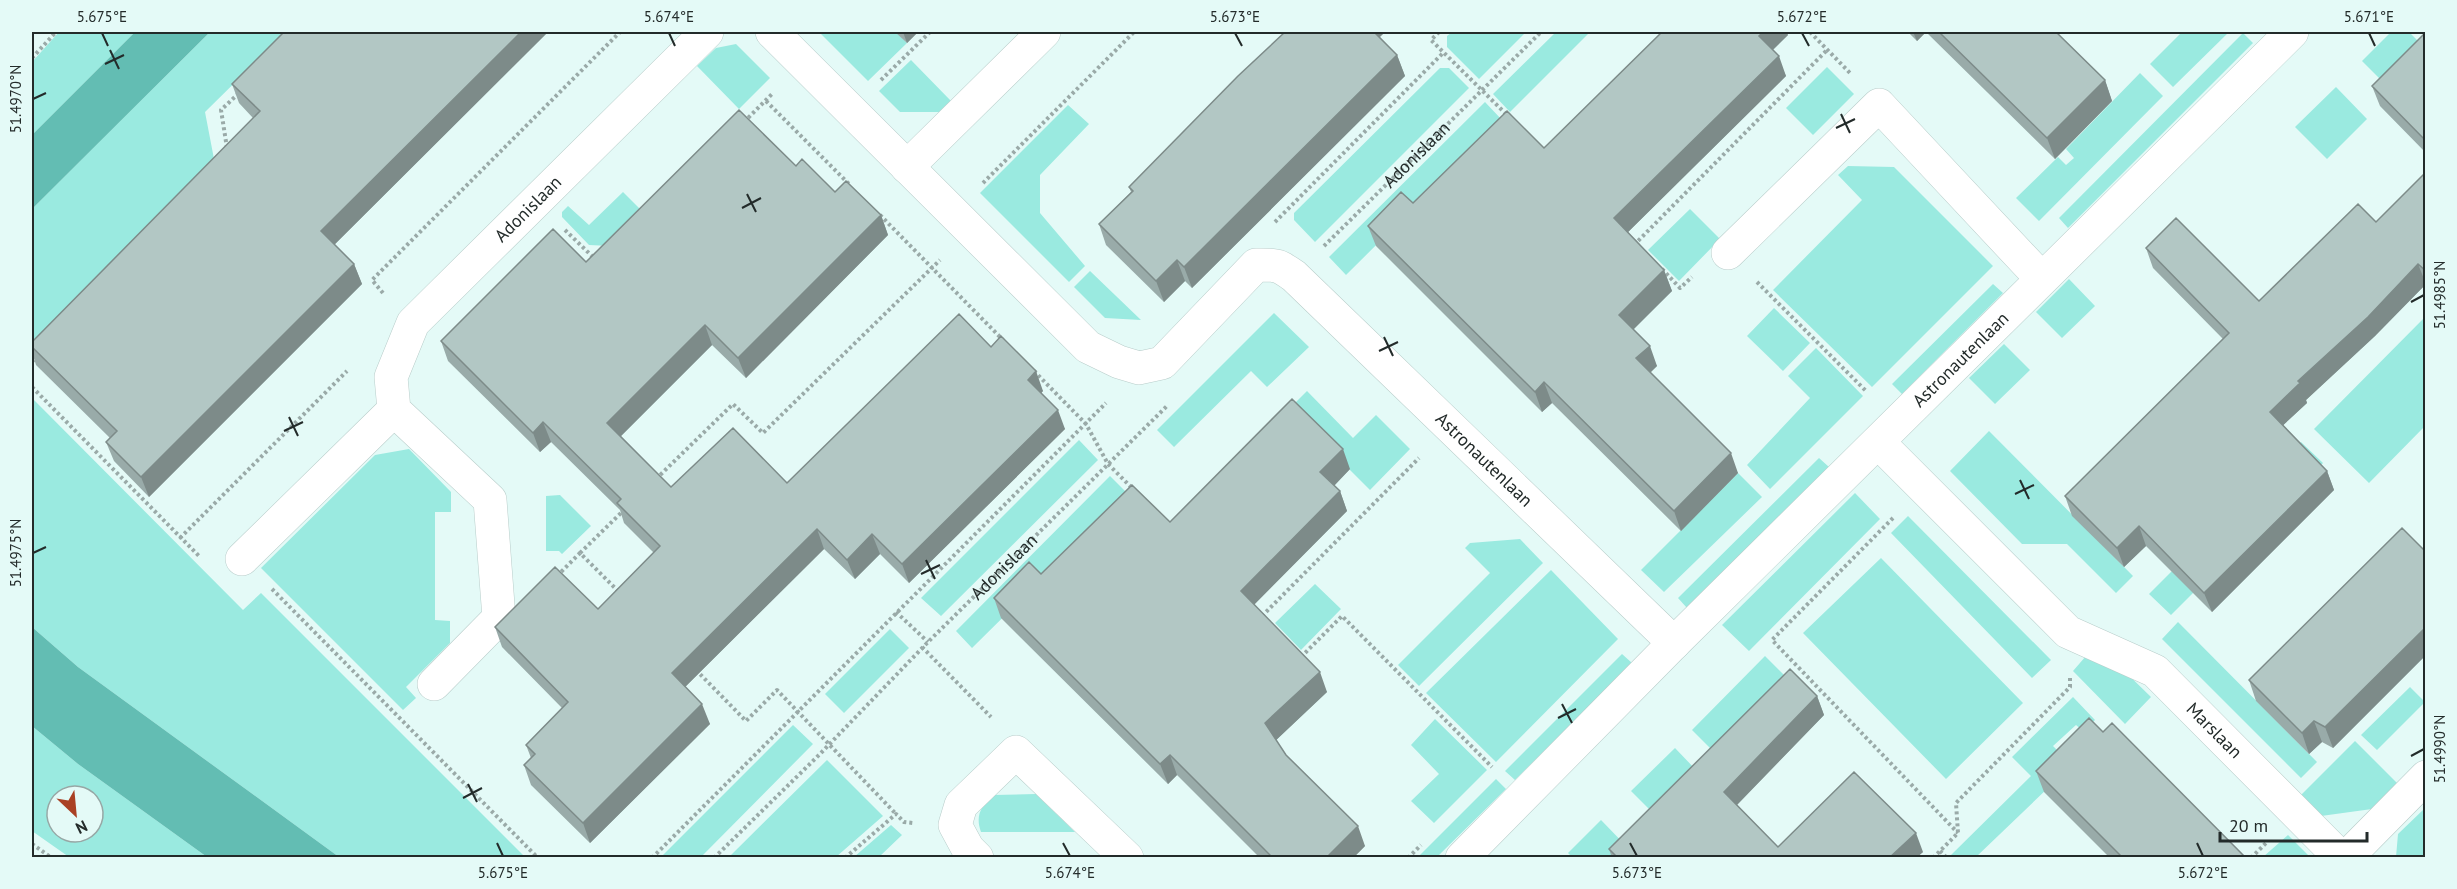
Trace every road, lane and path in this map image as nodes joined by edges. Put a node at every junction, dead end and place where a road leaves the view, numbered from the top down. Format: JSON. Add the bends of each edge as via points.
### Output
{"nodes":[{"id":1,"x":56,"y":32,"type":"edge"},
{"id":2,"x":707,"y":32,"type":"edge"},
{"id":3,"x":771,"y":32,"type":"edge"},
{"id":4,"x":930,"y":32,"type":"edge"},
{"id":5,"x":1044,"y":32,"type":"edge"},
{"id":6,"x":1134,"y":32,"type":"edge"},
{"id":7,"x":1439,"y":32,"type":"edge"},
{"id":8,"x":1541,"y":32,"type":"edge"},
{"id":9,"x":1810,"y":32,"type":"edge"},
{"id":10,"x":2292,"y":32,"type":"edge"},
{"id":11,"x":1828,"y":49,"type":"junction"},
{"id":12,"x":1444,"y":52,"type":"junction"},
{"id":13,"x":32,"y":58,"type":"edge"},
{"id":14,"x":803,"y":63,"type":"junction"},
{"id":15,"x":245,"y":87,"type":"edge"},
{"id":16,"x":1482,"y":90,"type":"junction"},
{"id":17,"x":766,"y":100,"type":"junction"},
{"id":18,"x":1879,"y":105,"type":"junction"},
{"id":19,"x":850,"y":110,"type":"junction"},
{"id":20,"x":1514,"y":122,"type":"edge"},
{"id":21,"x":741,"y":125,"type":"edge"},
{"id":22,"x":227,"y":150,"type":"edge"},
{"id":23,"x":907,"y":167,"type":"junction"},
{"id":24,"x":857,"y":192,"type":"edge"},
{"id":25,"x":536,"y":201,"type":"junction"},
{"id":26,"x":874,"y":209,"type":"edge"},
{"id":27,"x":961,"y":221,"type":"junction"},
{"id":28,"x":1628,"y":235,"type":"edge"},
{"id":29,"x":1636,"y":243,"type":"junction"},
{"id":30,"x":1643,"y":250,"type":"edge"},
{"id":31,"x":1728,"y":253,"type":"junction"},
{"id":32,"x":601,"y":264,"type":"edge"},
{"id":33,"x":1256,"y":266,"type":"junction"},
{"id":34,"x":1658,"y":266,"type":"edge"},
{"id":35,"x":932,"y":267,"type":"junction"},
{"id":36,"x":1294,"y":276,"type":"junction"},
{"id":37,"x":2041,"y":278,"type":"junction"},
{"id":38,"x":1011,"y":348,"type":"edge"},
{"id":39,"x":40,"y":354,"type":"edge"},
{"id":40,"x":32,"y":362,"type":"edge"},
{"id":41,"x":1028,"y":364,"type":"edge"},
{"id":42,"x":1139,"y":368,"type":"junction"},
{"id":43,"x":32,"y":387,"type":"edge"},
{"id":44,"x":1168,"y":406,"type":"dead end"},
{"id":45,"x":394,"y":410,"type":"junction"},
{"id":46,"x":1086,"y":424,"type":"junction"},
{"id":47,"x":1450,"y":427,"type":"junction"},
{"id":48,"x":1888,"y":432,"type":"junction"},
{"id":49,"x":1108,"y":464,"type":"junction"},
{"id":50,"x":648,"y":486,"type":"edge"},
{"id":51,"x":1924,"y":487,"type":"junction"},
{"id":52,"x":1140,"y":496,"type":"edge"},
{"id":53,"x":631,"y":503,"type":"edge"},
{"id":54,"x":580,"y":552,"type":"junction"},
{"id":55,"x":242,"y":559,"type":"junction"},
{"id":56,"x":556,"y":577,"type":"edge"},
{"id":57,"x":622,"y":595,"type":"edge"},
{"id":58,"x":1253,"y":609,"type":"edge"},
{"id":59,"x":896,"y":612,"type":"junction"},
{"id":60,"x":1261,"y":617,"type":"junction"},
{"id":61,"x":1269,"y":625,"type":"edge"},
{"id":62,"x":2068,"y":632,"type":"junction"},
{"id":63,"x":928,"y":642,"type":"junction"},
{"id":64,"x":1674,"y":643,"type":"junction"},
{"id":65,"x":922,"y":647,"type":"junction"},
{"id":66,"x":1293,"y":650,"type":"edge"},
{"id":67,"x":688,"y":662,"type":"edge"},
{"id":68,"x":434,"y":684,"type":"dead end"},
{"id":69,"x":797,"y":711,"type":"junction"},
{"id":70,"x":829,"y":744,"type":"junction"},
{"id":71,"x":1016,"y":752,"type":"junction"},
{"id":72,"x":2426,"y":777,"type":"edge"},
{"id":73,"x":1522,"y":797,"type":"junction"},
{"id":74,"x":896,"y":814,"type":"junction"},
{"id":75,"x":955,"y":825,"type":"junction"},
{"id":76,"x":1958,"y":833,"type":"junction"},
{"id":77,"x":32,"y":844,"type":"edge"},
{"id":78,"x":1940,"y":851,"type":"junction"},
{"id":79,"x":52,"y":858,"type":"edge"},
{"id":80,"x":538,"y":858,"type":"edge"},
{"id":81,"x":652,"y":858,"type":"edge"},
{"id":82,"x":714,"y":858,"type":"edge"},
{"id":83,"x":845,"y":858,"type":"edge"},
{"id":84,"x":977,"y":858,"type":"edge"},
{"id":85,"x":1127,"y":858,"type":"edge"},
{"id":86,"x":1462,"y":858,"type":"edge"},
{"id":87,"x":1933,"y":858,"type":"edge"},
{"id":88,"x":1947,"y":858,"type":"edge"},
{"id":89,"x":2341,"y":858,"type":"edge"},
{"id":90,"x":2346,"y":858,"type":"edge"}],
"edges":[{"from":1,"to":13,"type":"path"},
{"from":2,"to":25,"type":"street","name":"Adonislaan"},
{"from":3,"to":14,"type":"street"},
{"from":4,"to":19,"type":"path"},
{"from":5,"to":23,"type":"street"},
{"from":6,"to":27,"type":"path"},
{"from":7,"to":12,"type":"path","via":[[1431,40]]},
{"from":8,"to":16,"type":"path","name":"Adonislaan"},
{"from":9,"to":11,"type":"path"},
{"from":10,"to":37,"type":"street","name":"Astronautenlaan"},
{"from":11,"to":18,"type":"path"},
{"from":11,"to":29,"type":"path"},
{"from":12,"to":16,"type":"path"},
{"from":12,"to":33,"type":"path","via":[[1274,223]]},
{"from":14,"to":17,"type":"path"},
{"from":14,"to":19,"type":"street"},
{"from":15,"to":22,"type":"path","via":[[221,110]]},
{"from":16,"to":20,"type":"path"},
{"from":16,"to":36,"type":"path","name":"Adonislaan"},
{"from":17,"to":21,"type":"path"},
{"from":17,"to":24,"type":"path"},
{"from":18,"to":31,"type":"street"},
{"from":18,"to":37,"type":"street"},
{"from":19,"to":23,"type":"street"},
{"from":23,"to":27,"type":"street"},
{"from":25,"to":32,"type":"path"},
{"from":25,"to":45,"type":"street","name":"Adonislaan","via":[[413,323],[391,377]]},
{"from":26,"to":35,"type":"path"},
{"from":27,"to":35,"type":"path"},
{"from":27,"to":42,"type":"street","via":[[1088,347]]},
{"from":28,"to":29,"type":"path"},
{"from":29,"to":30,"type":"path"},
{"from":31,"to":34,"type":"path","via":[[1722,247],[1680,288]]},
{"from":31,"to":48,"type":"path"},
{"from":33,"to":36,"type":"street","via":[[1277,265]]},
{"from":33,"to":42,"type":"street","via":[[1162,363]]},
{"from":35,"to":38,"type":"path"},
{"from":35,"to":50,"type":"path","via":[[764,433],[733,404]]},
{"from":36,"to":47,"type":"street","name":"Astronautenlaan"},
{"from":37,"to":48,"type":"street","name":"Astronautenlaan"},
{"from":39,"to":40,"type":"path"},
{"from":41,"to":46,"type":"path"},
{"from":42,"to":46,"type":"path"},
{"from":43,"to":55,"type":"path","via":[[223,578]]},
{"from":44,"to":49,"type":"path","name":"Adonislaan"},
{"from":45,"to":55,"type":"street"},
{"from":45,"to":68,"type":"street","via":[[490,500],[500,618]]},
{"from":46,"to":49,"type":"path"},
{"from":46,"to":59,"type":"path"},
{"from":47,"to":60,"type":"path"},
{"from":47,"to":64,"type":"street","name":"Astronautenlaan"},
{"from":48,"to":51,"type":"street","name":"Marslaan"},
{"from":48,"to":64,"type":"street","name":"Astronautenlaan"},
{"from":49,"to":52,"type":"path"},
{"from":49,"to":63,"type":"path","name":"Adonislaan"},
{"from":51,"to":62,"type":"street","name":"Marslaan"},
{"from":51,"to":76,"type":"path","via":[[1772,640]]},
{"from":53,"to":54,"type":"path"},
{"from":54,"to":56,"type":"path"},
{"from":54,"to":57,"type":"path"},
{"from":55,"to":80,"type":"path"},
{"from":58,"to":60,"type":"path"},
{"from":59,"to":63,"type":"path"},
{"from":59,"to":69,"type":"path"},
{"from":60,"to":61,"type":"path"},
{"from":62,"to":76,"type":"path","via":[[2070,687],[1956,803]]},
{"from":62,"to":89,"type":"street","name":"Marslaan","via":[[2155,671]]},
{"from":63,"to":65,"type":"path","name":"Adonislaan"},
{"from":64,"to":73,"type":"street","name":"Astronautenlaan"},
{"from":65,"to":70,"type":"path","name":"Adonislaan"},
{"from":65,"to":71,"type":"path","via":[[997,722]]},
{"from":66,"to":73,"type":"path","via":[[1301,657],[1342,616]]},
{"from":67,"to":69,"type":"path","via":[[746,721],[777,690]]},
{"from":69,"to":70,"type":"path"},
{"from":69,"to":81,"type":"path"},
{"from":70,"to":74,"type":"path"},
{"from":70,"to":82,"type":"path","name":"Adonislaan"},
{"from":71,"to":75,"type":"street","via":[[961,805]]},
{"from":71,"to":85,"type":"street"},
{"from":72,"to":90,"type":"street"},
{"from":73,"to":86,"type":"street","name":"Astronautenlaan"},
{"from":74,"to":75,"type":"path","via":[[904,822]]},
{"from":74,"to":83,"type":"path"},
{"from":75,"to":84,"type":"street"},
{"from":76,"to":78,"type":"path"},
{"from":77,"to":79,"type":"path"},
{"from":78,"to":87,"type":"path"},
{"from":78,"to":88,"type":"path"}]}
